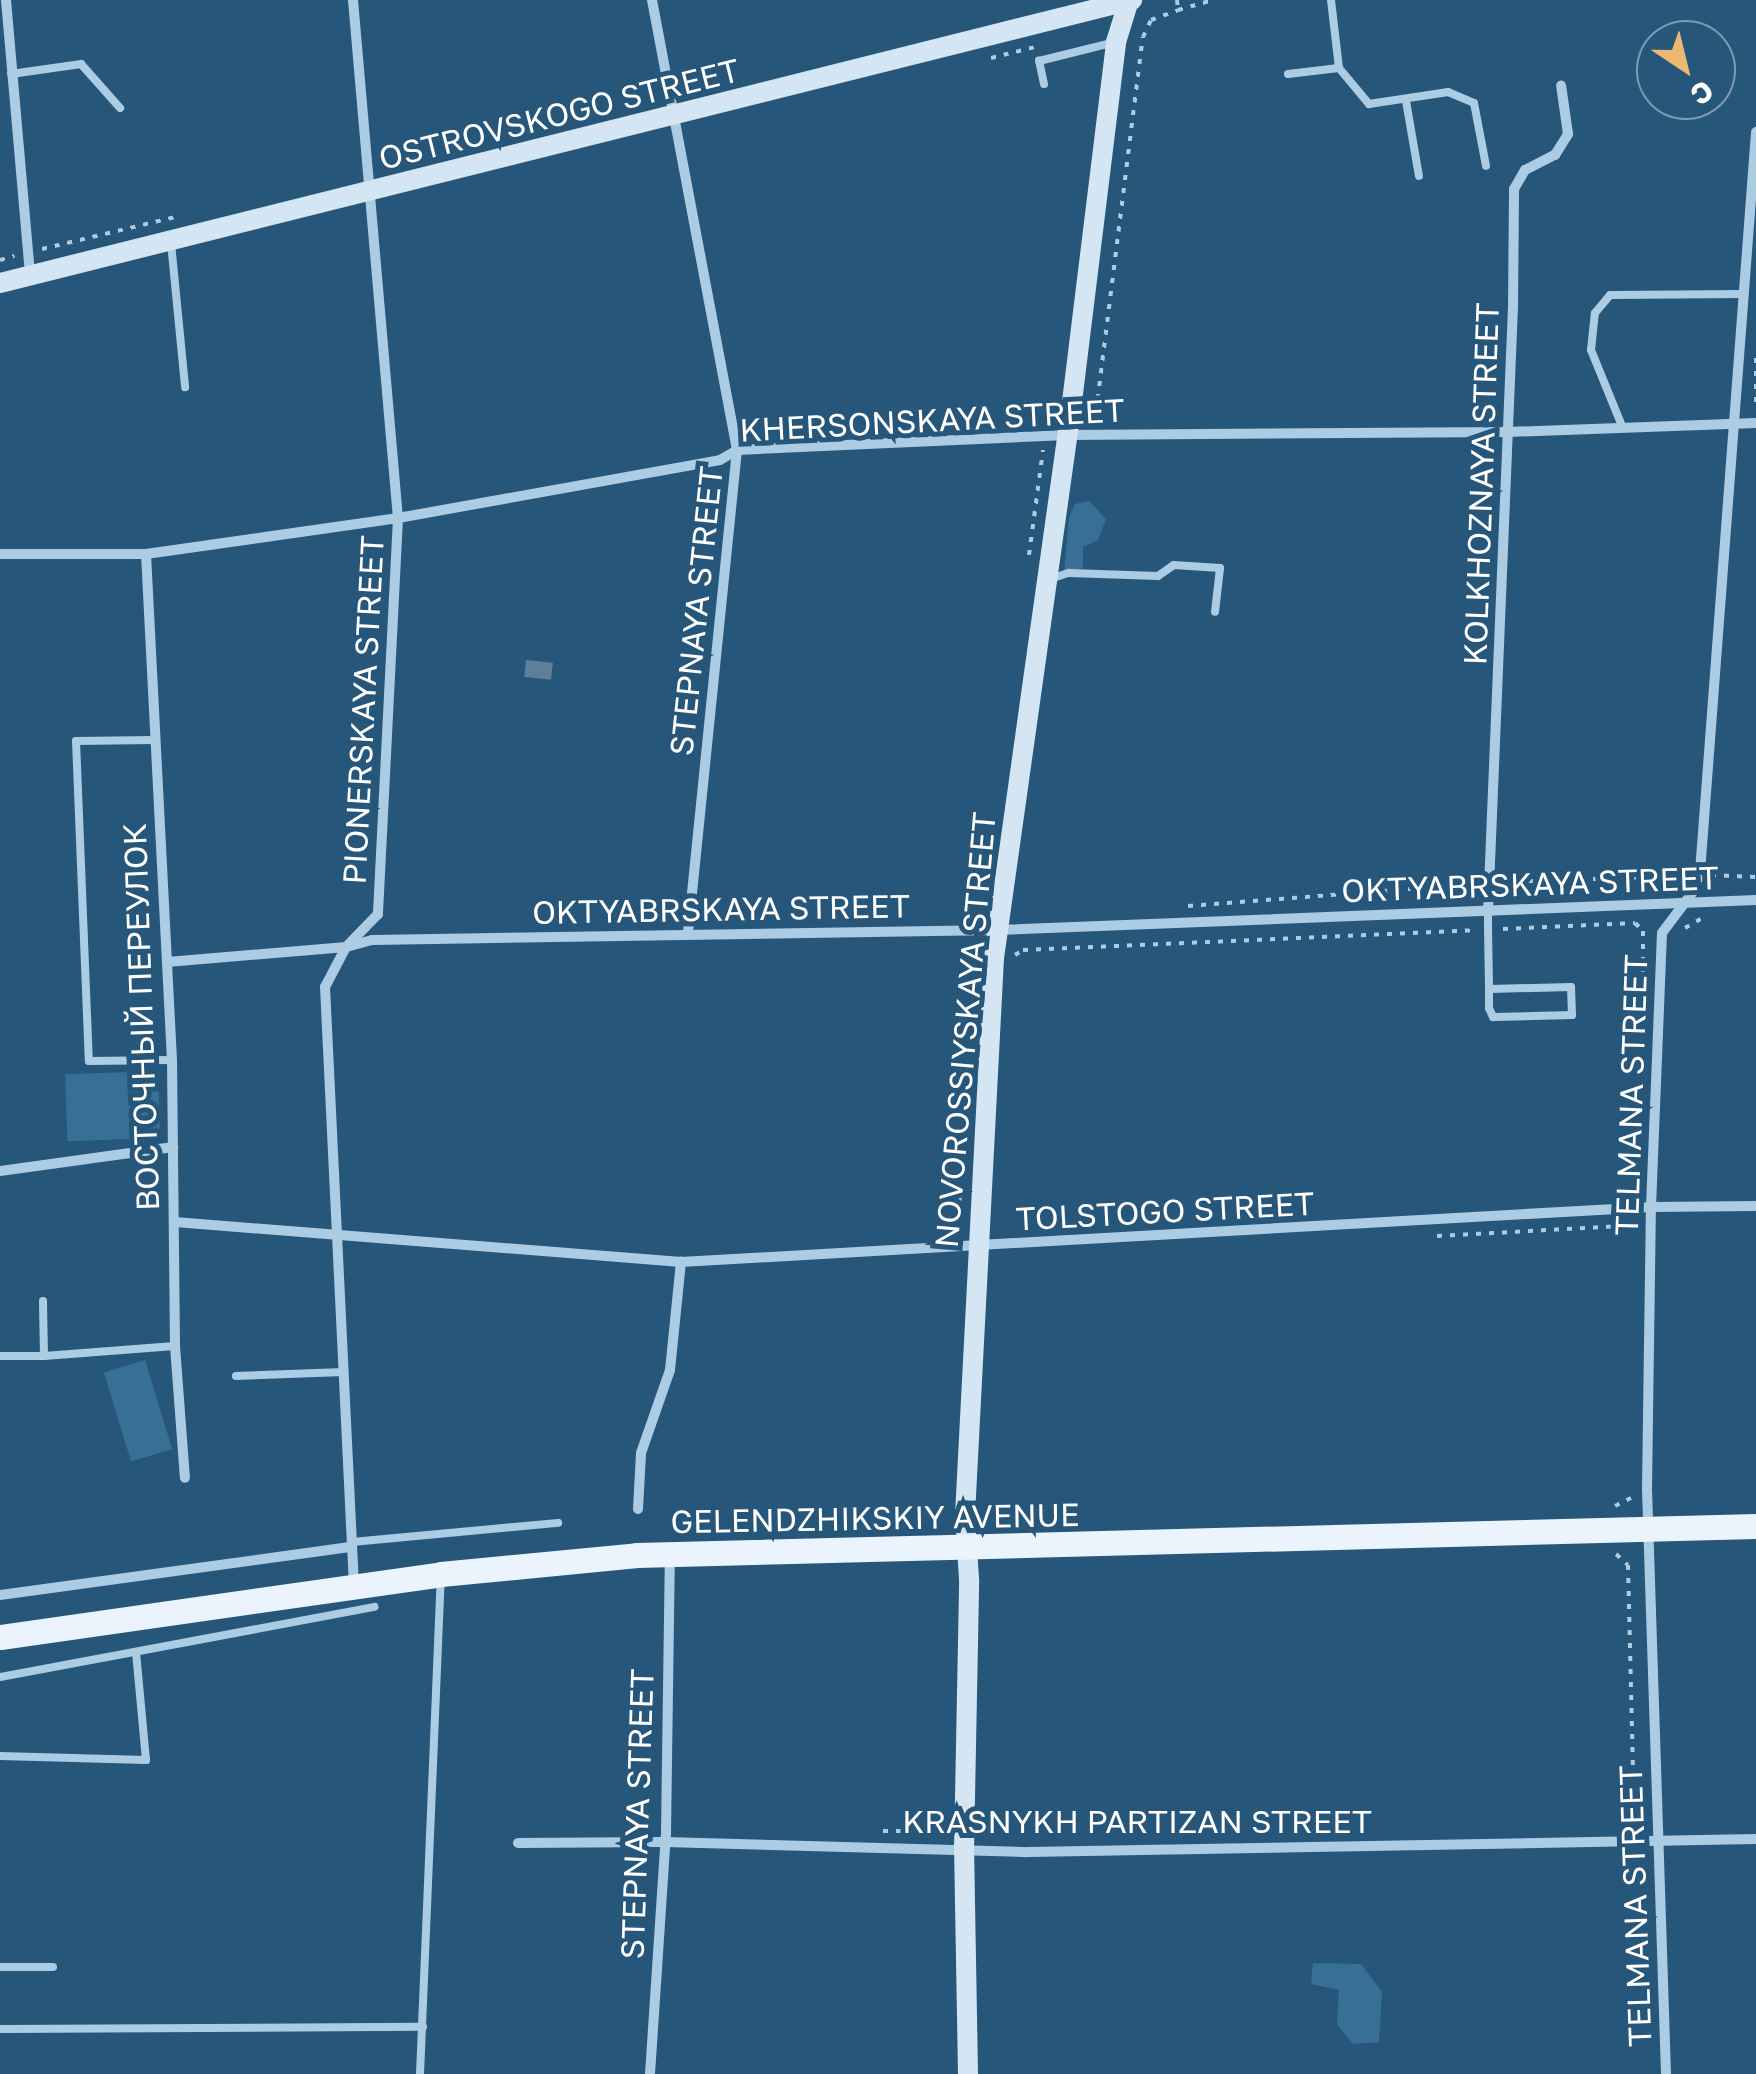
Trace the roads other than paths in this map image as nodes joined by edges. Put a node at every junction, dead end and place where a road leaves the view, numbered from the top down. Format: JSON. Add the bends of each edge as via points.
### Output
{"nodes":[{"id":1,"x":6,"y":0,"type":"edge"},
{"id":2,"x":354,"y":0,"type":"edge"},
{"id":3,"x":652,"y":0,"type":"edge"},
{"id":4,"x":1130,"y":0,"type":"edge"},
{"id":5,"x":1332,"y":0,"type":"edge"},
{"id":6,"x":1116,"y":42,"type":"junction"},
{"id":7,"x":1339,"y":68,"type":"junction"},
{"id":8,"x":11,"y":74,"type":"junction"},
{"id":9,"x":1288,"y":74,"type":"dead end"},
{"id":10,"x":1044,"y":84,"type":"dead end"},
{"id":11,"x":1561,"y":85,"type":"dead end"},
{"id":12,"x":1406,"y":101,"type":"junction"},
{"id":13,"x":120,"y":108,"type":"dead end"},
{"id":14,"x":673,"y":116,"type":"junction"},
{"id":15,"x":1756,"y":132,"type":"edge"},
{"id":16,"x":1486,"y":166,"type":"dead end"},
{"id":17,"x":1420,"y":176,"type":"dead end"},
{"id":18,"x":368,"y":194,"type":"junction"},
{"id":19,"x":1752,"y":224,"type":"edge"},
{"id":20,"x":171,"y":241,"type":"junction"},
{"id":21,"x":30,"y":275,"type":"junction"},
{"id":22,"x":0,"y":283,"type":"edge"},
{"id":23,"x":1744,"y":294,"type":"junction"},
{"id":24,"x":185,"y":387,"type":"dead end"},
{"id":25,"x":1756,"y":423,"type":"edge"},
{"id":26,"x":1734,"y":424,"type":"junction"},
{"id":27,"x":1622,"y":426,"type":"junction"},
{"id":28,"x":1508,"y":432,"type":"junction"},
{"id":29,"x":1066,"y":435,"type":"junction"},
{"id":30,"x":737,"y":450,"type":"junction"},
{"id":31,"x":398,"y":518,"type":"junction"},
{"id":32,"x":0,"y":554,"type":"edge"},
{"id":33,"x":146,"y":554,"type":"junction"},
{"id":34,"x":1046,"y":580,"type":"junction"},
{"id":35,"x":1215,"y":612,"type":"dead end"},
{"id":36,"x":153,"y":740,"type":"junction"},
{"id":37,"x":1756,"y":900,"type":"edge"},
{"id":38,"x":1682,"y":903,"type":"junction"},
{"id":39,"x":1483,"y":912,"type":"junction"},
{"id":40,"x":997,"y":930,"type":"junction"},
{"id":41,"x":688,"y":935,"type":"junction"},
{"id":42,"x":346,"y":947,"type":"junction"},
{"id":43,"x":167,"y":962,"type":"junction"},
{"id":44,"x":1489,"y":988,"type":"junction"},
{"id":45,"x":172,"y":1060,"type":"junction"},
{"id":46,"x":173,"y":1147,"type":"junction"},
{"id":47,"x":0,"y":1170,"type":"edge"},
{"id":48,"x":1650,"y":1206,"type":"junction"},
{"id":49,"x":1756,"y":1206,"type":"edge"},
{"id":50,"x":175,"y":1222,"type":"junction"},
{"id":51,"x":337,"y":1236,"type":"junction"},
{"id":52,"x":976,"y":1248,"type":"junction"},
{"id":53,"x":682,"y":1262,"type":"junction"},
{"id":54,"x":43,"y":1301,"type":"dead end"},
{"id":55,"x":175,"y":1346,"type":"junction"},
{"id":56,"x":0,"y":1356,"type":"edge"},
{"id":57,"x":44,"y":1356,"type":"junction"},
{"id":58,"x":344,"y":1372,"type":"junction"},
{"id":59,"x":236,"y":1376,"type":"dead end"},
{"id":60,"x":185,"y":1478,"type":"dead end"},
{"id":61,"x":638,"y":1509,"type":"dead end"},
{"id":62,"x":558,"y":1523,"type":"dead end"},
{"id":63,"x":1756,"y":1526,"type":"edge"},
{"id":64,"x":1647,"y":1531,"type":"junction"},
{"id":65,"x":352,"y":1545,"type":"junction"},
{"id":66,"x":967,"y":1548,"type":"junction"},
{"id":67,"x":670,"y":1555,"type":"junction"},
{"id":68,"x":440,"y":1574,"type":"junction"},
{"id":69,"x":354,"y":1586,"type":"junction"},
{"id":70,"x":0,"y":1594,"type":"edge"},
{"id":71,"x":375,"y":1606,"type":"dead end"},
{"id":72,"x":0,"y":1637,"type":"edge"},
{"id":73,"x":136,"y":1652,"type":"junction"},
{"id":74,"x":0,"y":1677,"type":"edge"},
{"id":75,"x":0,"y":1756,"type":"edge"},
{"id":76,"x":1657,"y":1839,"type":"junction"},
{"id":77,"x":1756,"y":1839,"type":"edge"},
{"id":78,"x":665,"y":1842,"type":"junction"},
{"id":79,"x":518,"y":1843,"type":"dead end"},
{"id":80,"x":964,"y":1850,"type":"junction"},
{"id":81,"x":0,"y":1967,"type":"edge"},
{"id":82,"x":53,"y":1967,"type":"dead end"},
{"id":83,"x":423,"y":2027,"type":"junction"},
{"id":84,"x":0,"y":2029,"type":"edge"},
{"id":85,"x":420,"y":2074,"type":"edge"},
{"id":86,"x":650,"y":2074,"type":"edge"},
{"id":87,"x":968,"y":2074,"type":"edge"},
{"id":88,"x":1666,"y":2074,"type":"edge"}],
"edges":[{"from":1,"to":8,"type":"street"},
{"from":2,"to":18,"type":"street","name":"PIONERSKAYA STREET"},
{"from":3,"to":14,"type":"street","name":"STEPNAYA STREET"},
{"from":4,"to":6,"type":"street","name":"NOVOROSSIYSKAYA STREET"},
{"from":4,"to":14,"type":"street","name":"OSTROVSKOGO STREET"},
{"from":5,"to":7,"type":"lane"},
{"from":6,"to":10,"type":"lane","via":[[1039,61]]},
{"from":6,"to":29,"type":"street","name":"NOVOROSSIYSKAYA STREET"},
{"from":7,"to":9,"type":"lane"},
{"from":7,"to":12,"type":"lane","via":[[1370,104]]},
{"from":8,"to":13,"type":"lane","via":[[81,64]]},
{"from":8,"to":21,"type":"street"},
{"from":11,"to":28,"type":"street","name":"KOLKHOZNAYA STREET","via":[[1568,134],[1555,155],[1525,170],[1514,189]]},
{"from":12,"to":16,"type":"lane","via":[[1448,92],[1474,104]]},
{"from":12,"to":17,"type":"lane"},
{"from":14,"to":18,"type":"street","name":"OSTROVSKOGO STREET"},
{"from":14,"to":30,"type":"street","name":"STEPNAYA STREET"},
{"from":15,"to":19,"type":"street","name":"TELMANA STREET"},
{"from":18,"to":20,"type":"street","name":"OSTROVSKOGO STREET"},
{"from":18,"to":31,"type":"street","name":"PIONERSKAYA STREET"},
{"from":19,"to":23,"type":"street","name":"TELMANA STREET"},
{"from":20,"to":21,"type":"street","name":"OSTROVSKOGO STREET"},
{"from":20,"to":24,"type":"lane"},
{"from":21,"to":22,"type":"street","name":"OSTROVSKOGO STREET"},
{"from":23,"to":26,"type":"street","name":"TELMANA STREET"},
{"from":23,"to":27,"type":"lane","via":[[1610,295],[1594,314],[1591,350]]},
{"from":25,"to":26,"type":"street","name":"KHERSONSKAYA STREET"},
{"from":26,"to":27,"type":"street","name":"KHERSONSKAYA STREET"},
{"from":26,"to":38,"type":"street","name":"TELMANA STREET","via":[[1700,872]]},
{"from":27,"to":28,"type":"street","name":"KHERSONSKAYA STREET"},
{"from":28,"to":29,"type":"street","name":"KHERSONSKAYA STREET"},
{"from":28,"to":39,"type":"street","name":"KOLKHOZNAYA STREET"},
{"from":29,"to":30,"type":"street","name":"KHERSONSKAYA STREET"},
{"from":29,"to":34,"type":"street","name":"NOVOROSSIYSKAYA STREET"},
{"from":30,"to":31,"type":"street","name":"KHERSONSKAYA STREET","via":[[720,460]]},
{"from":30,"to":41,"type":"street","name":"STEPNAYA STREET"},
{"from":31,"to":33,"type":"street","name":"KHERSONSKAYA STREET"},
{"from":31,"to":42,"type":"street","name":"PIONERSKAYA STREET","via":[[378,914]]},
{"from":32,"to":33,"type":"street","name":"KHERSONSKAYA STREET"},
{"from":33,"to":36,"type":"street","name":"ВОСТОЧНЫЙ ПЕРЕУЛОК"},
{"from":34,"to":35,"type":"lane","via":[[1069,573],[1158,576],[1174,565],[1220,568]]},
{"from":34,"to":40,"type":"street","name":"NOVOROSSIYSKAYA STREET"},
{"from":36,"to":43,"type":"street","name":"ВОСТОЧНЫЙ ПЕРЕУЛОК"},
{"from":36,"to":45,"type":"lane","via":[[76,741],[89,1061]]},
{"from":37,"to":38,"type":"street","name":"OKTYABRSKAYA STREET"},
{"from":38,"to":39,"type":"street","name":"OKTYABRSKAYA STREET"},
{"from":38,"to":48,"type":"street","name":"TELMANA STREET","via":[[1662,933]]},
{"from":39,"to":40,"type":"street","name":"OKTYABRSKAYA STREET"},
{"from":39,"to":44,"type":"lane"},
{"from":40,"to":41,"type":"street","name":"OKTYABRSKAYA STREET"},
{"from":40,"to":52,"type":"street","name":"NOVOROSSIYSKAYA STREET"},
{"from":41,"to":42,"type":"street","name":"OKTYABRSKAYA STREET","via":[[372,940]]},
{"from":42,"to":43,"type":"street","name":"OKTYABRSKAYA STREET"},
{"from":42,"to":51,"type":"street","name":"PIONERSKAYA STREET","via":[[325,987]]},
{"from":43,"to":45,"type":"street","name":"ВОСТОЧНЫЙ ПЕРЕУЛОК"},
{"from":44,"to":44,"type":"lane","via":[[1571,986],[1572,1015],[1493,1016]]},
{"from":45,"to":46,"type":"street","name":"ВОСТОЧНЫЙ ПЕРЕУЛОК"},
{"from":46,"to":47,"type":"street"},
{"from":46,"to":50,"type":"street","name":"ВОСТОЧНЫЙ ПЕРЕУЛОК"},
{"from":48,"to":49,"type":"street","name":"TOLSTOGO STREET"},
{"from":48,"to":52,"type":"street","name":"TOLSTOGO STREET"},
{"from":48,"to":64,"type":"street","name":"TELMANA STREET"},
{"from":50,"to":51,"type":"street","name":"TOLSTOGO STREET"},
{"from":50,"to":55,"type":"street","name":"ВОСТОЧНЫЙ ПЕРЕУЛОК"},
{"from":51,"to":53,"type":"street","name":"TOLSTOGO STREET"},
{"from":51,"to":58,"type":"street","name":"PIONERSKAYA STREET"},
{"from":52,"to":53,"type":"street","name":"TOLSTOGO STREET"},
{"from":52,"to":66,"type":"street","name":"NOVOROSSIYSKAYA STREET"},
{"from":53,"to":61,"type":"street","via":[[670,1370],[641,1453]]},
{"from":54,"to":57,"type":"lane"},
{"from":55,"to":57,"type":"lane"},
{"from":55,"to":60,"type":"street","name":"ВОСТОЧНЫЙ ПЕРЕУЛОК"},
{"from":56,"to":57,"type":"lane"},
{"from":58,"to":59,"type":"lane"},
{"from":58,"to":65,"type":"street","name":"PIONERSKAYA STREET"},
{"from":62,"to":65,"type":"lane"},
{"from":63,"to":64,"type":"main road","name":"GELENDZHIKSKIY AVENUE"},
{"from":64,"to":66,"type":"main road","name":"GELENDZHIKSKIY AVENUE"},
{"from":64,"to":76,"type":"street","name":"TELMANA STREET"},
{"from":65,"to":69,"type":"street","name":"PIONERSKAYA STREET"},
{"from":65,"to":70,"type":"street"},
{"from":66,"to":67,"type":"main road","name":"GELENDZHIKSKIY AVENUE"},
{"from":66,"to":80,"type":"street","name":"NOVOROSSIYSKAYA STREET"},
{"from":67,"to":68,"type":"main road","name":"GELENDZHIKSKIY AVENUE"},
{"from":67,"to":78,"type":"street","name":"STEPNAYA STREET"},
{"from":68,"to":69,"type":"main road","name":"GELENDZHIKSKIY AVENUE"},
{"from":68,"to":83,"type":"lane"},
{"from":69,"to":72,"type":"main road","name":"GELENDZHIKSKIY AVENUE"},
{"from":71,"to":73,"type":"lane"},
{"from":73,"to":74,"type":"lane"},
{"from":73,"to":75,"type":"lane","via":[[146,1760]]},
{"from":76,"to":77,"type":"street","name":"KRASNYKH PARTIZAN STREET"},
{"from":76,"to":80,"type":"street","name":"KRASNYKH PARTIZAN STREET"},
{"from":76,"to":88,"type":"street","name":"TELMANA STREET"},
{"from":78,"to":79,"type":"street","name":"KRASNYKH PARTIZAN STREET"},
{"from":78,"to":80,"type":"street","name":"KRASNYKH PARTIZAN STREET"},
{"from":78,"to":86,"type":"street","name":"STEPNAYA STREET"},
{"from":80,"to":87,"type":"street","name":"NOVOROSSIYSKAYA STREET"},
{"from":81,"to":82,"type":"lane"},
{"from":83,"to":84,"type":"lane"},
{"from":83,"to":85,"type":"lane"}]}
